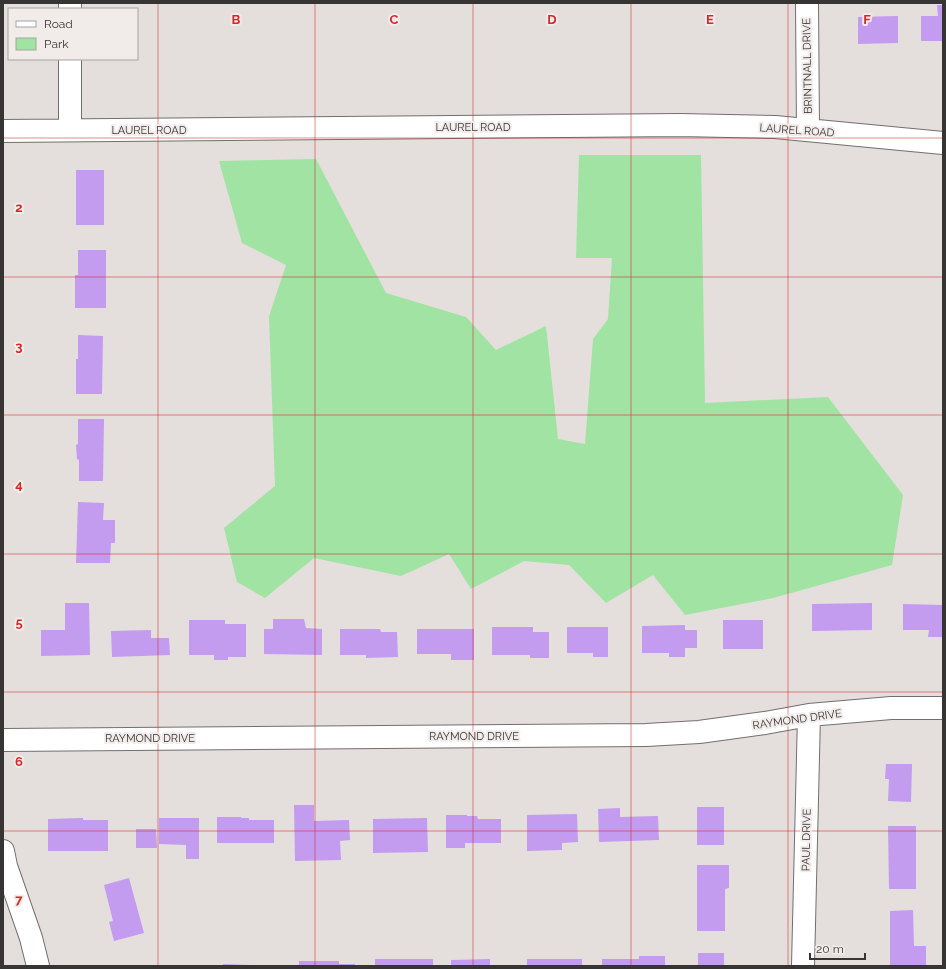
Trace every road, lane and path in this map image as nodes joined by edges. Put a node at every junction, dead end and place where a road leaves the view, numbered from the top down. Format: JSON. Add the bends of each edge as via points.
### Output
{"nodes":[{"id":1,"x":807,"y":3,"type":"edge"},
{"id":2,"x":70,"y":60,"type":"edge"},
{"id":3,"x":70,"y":130,"type":"junction"},
{"id":4,"x":808,"y":130,"type":"junction"},
{"id":5,"x":3,"y":131,"type":"edge"},
{"id":6,"x":943,"y":143,"type":"edge"},
{"id":7,"x":943,"y":708,"type":"edge"},
{"id":8,"x":809,"y":715,"type":"junction"},
{"id":9,"x":3,"y":740,"type":"edge"},
{"id":10,"x":3,"y":851,"type":"edge"},
{"id":11,"x":38,"y":966,"type":"edge"},
{"id":12,"x":804,"y":966,"type":"edge"}],
"edges":[{"from":1,"to":4,"type":"street","name":"BRINTNALL DRIVE"},
{"from":2,"to":3,"type":"street"},
{"from":3,"to":4,"type":"street","name":"LAUREL ROAD","via":[[672,125]]},
{"from":3,"to":5,"type":"street","name":"LAUREL ROAD"},
{"from":4,"to":6,"type":"street","name":"LAUREL ROAD"},
{"from":7,"to":8,"type":"street","name":"RAYMOND DRIVE","via":[[891,708]]},
{"from":8,"to":9,"type":"street","name":"RAYMOND DRIVE","via":[[699,732],[646,734]]},
{"from":8,"to":12,"type":"street","name":"PAUL DRIVE"},
{"from":10,"to":11,"type":"street"}]}
